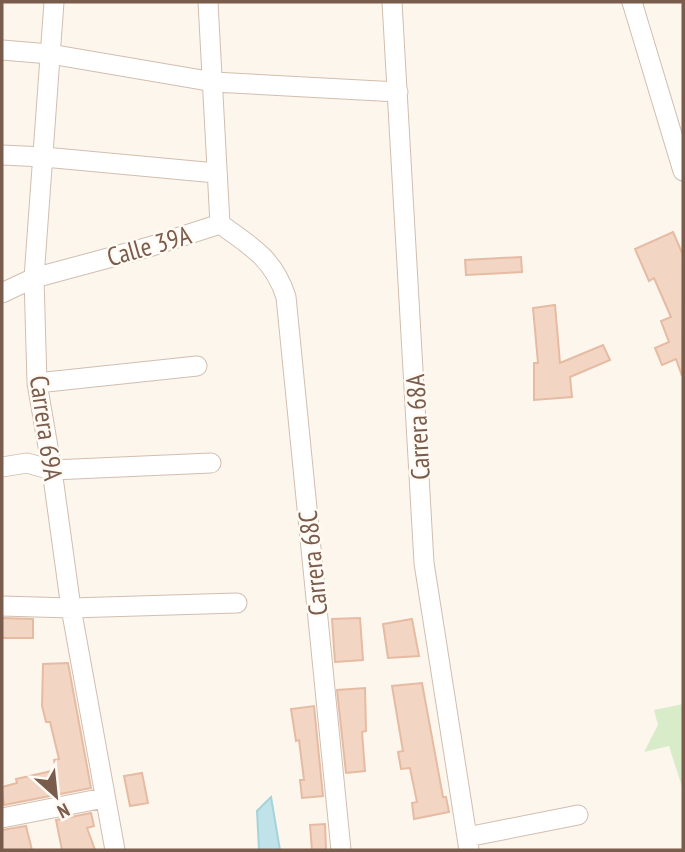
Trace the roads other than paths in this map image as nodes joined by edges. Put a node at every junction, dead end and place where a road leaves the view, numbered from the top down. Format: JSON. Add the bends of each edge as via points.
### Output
{"nodes":[{"id":1,"x":54,"y":2,"type":"edge"},
{"id":2,"x":208,"y":2,"type":"edge"},
{"id":3,"x":392,"y":2,"type":"edge"},
{"id":4,"x":632,"y":2,"type":"edge"},
{"id":5,"x":2,"y":50,"type":"edge"},
{"id":6,"x":50,"y":54,"type":"junction"},
{"id":7,"x":214,"y":82,"type":"junction"},
{"id":8,"x":398,"y":92,"type":"junction"},
{"id":9,"x":677,"y":126,"type":"edge"},
{"id":10,"x":2,"y":155,"type":"edge"},
{"id":11,"x":44,"y":156,"type":"junction"},
{"id":12,"x":683,"y":171,"type":"edge"},
{"id":13,"x":216,"y":173,"type":"junction"},
{"id":14,"x":220,"y":225,"type":"junction"},
{"id":15,"x":34,"y":278,"type":"junction"},
{"id":16,"x":280,"y":278,"type":"joint"},
{"id":17,"x":2,"y":293,"type":"edge"},
{"id":18,"x":197,"y":366,"type":"dead end"},
{"id":19,"x":37,"y":383,"type":"junction"},
{"id":20,"x":211,"y":463,"type":"dead end"},
{"id":21,"x":2,"y":467,"type":"edge"},
{"id":22,"x":52,"y":470,"type":"junction"},
{"id":23,"x":237,"y":603,"type":"dead end"},
{"id":24,"x":2,"y":606,"type":"edge"},
{"id":25,"x":71,"y":608,"type":"junction"},
{"id":26,"x":104,"y":799,"type":"junction"},
{"id":27,"x":578,"y":816,"type":"dead end"},
{"id":28,"x":2,"y":818,"type":"edge"},
{"id":29,"x":468,"y":843,"type":"edge"},
{"id":30,"x":115,"y":850,"type":"edge"},
{"id":31,"x":341,"y":850,"type":"edge"}],
"edges":[{"from":1,"to":6,"type":"street","name":"Carrera 69A"},
{"from":2,"to":7,"type":"street"},
{"from":3,"to":8,"type":"street","name":"Carrera 68A"},
{"from":4,"to":9,"type":"street"},
{"from":5,"to":6,"type":"street"},
{"from":6,"to":7,"type":"street"},
{"from":6,"to":11,"type":"street","name":"Carrera 69A"},
{"from":7,"to":8,"type":"street"},
{"from":7,"to":13,"type":"street"},
{"from":8,"to":29,"type":"street","name":"Carrera 68A","via":[[424,563]]},
{"from":9,"to":12,"type":"street"},
{"from":10,"to":11,"type":"street"},
{"from":11,"to":13,"type":"street"},
{"from":11,"to":15,"type":"street","name":"Carrera 69A"},
{"from":13,"to":14,"type":"street"},
{"from":14,"to":15,"type":"street","name":"Calle 39A"},
{"from":14,"to":16,"type":"street","name":"Calle 39A","via":[[254,248]]},
{"from":15,"to":17,"type":"street","name":"Calle 39A"},
{"from":15,"to":19,"type":"street","name":"Carrera 69A"},
{"from":16,"to":31,"type":"street","name":"Carrera 68C","via":[[286,297]]},
{"from":18,"to":19,"type":"street"},
{"from":19,"to":22,"type":"street","name":"Carrera 69A"},
{"from":20,"to":22,"type":"street"},
{"from":21,"to":22,"type":"street","via":[[27,463]]},
{"from":22,"to":25,"type":"street","name":"Carrera 69A"},
{"from":23,"to":25,"type":"street"},
{"from":24,"to":25,"type":"street"},
{"from":25,"to":26,"type":"street","name":"Carrera 69A"},
{"from":26,"to":28,"type":"street"},
{"from":26,"to":30,"type":"street","name":"Carrera 69A"},
{"from":27,"to":29,"type":"street"}]}
